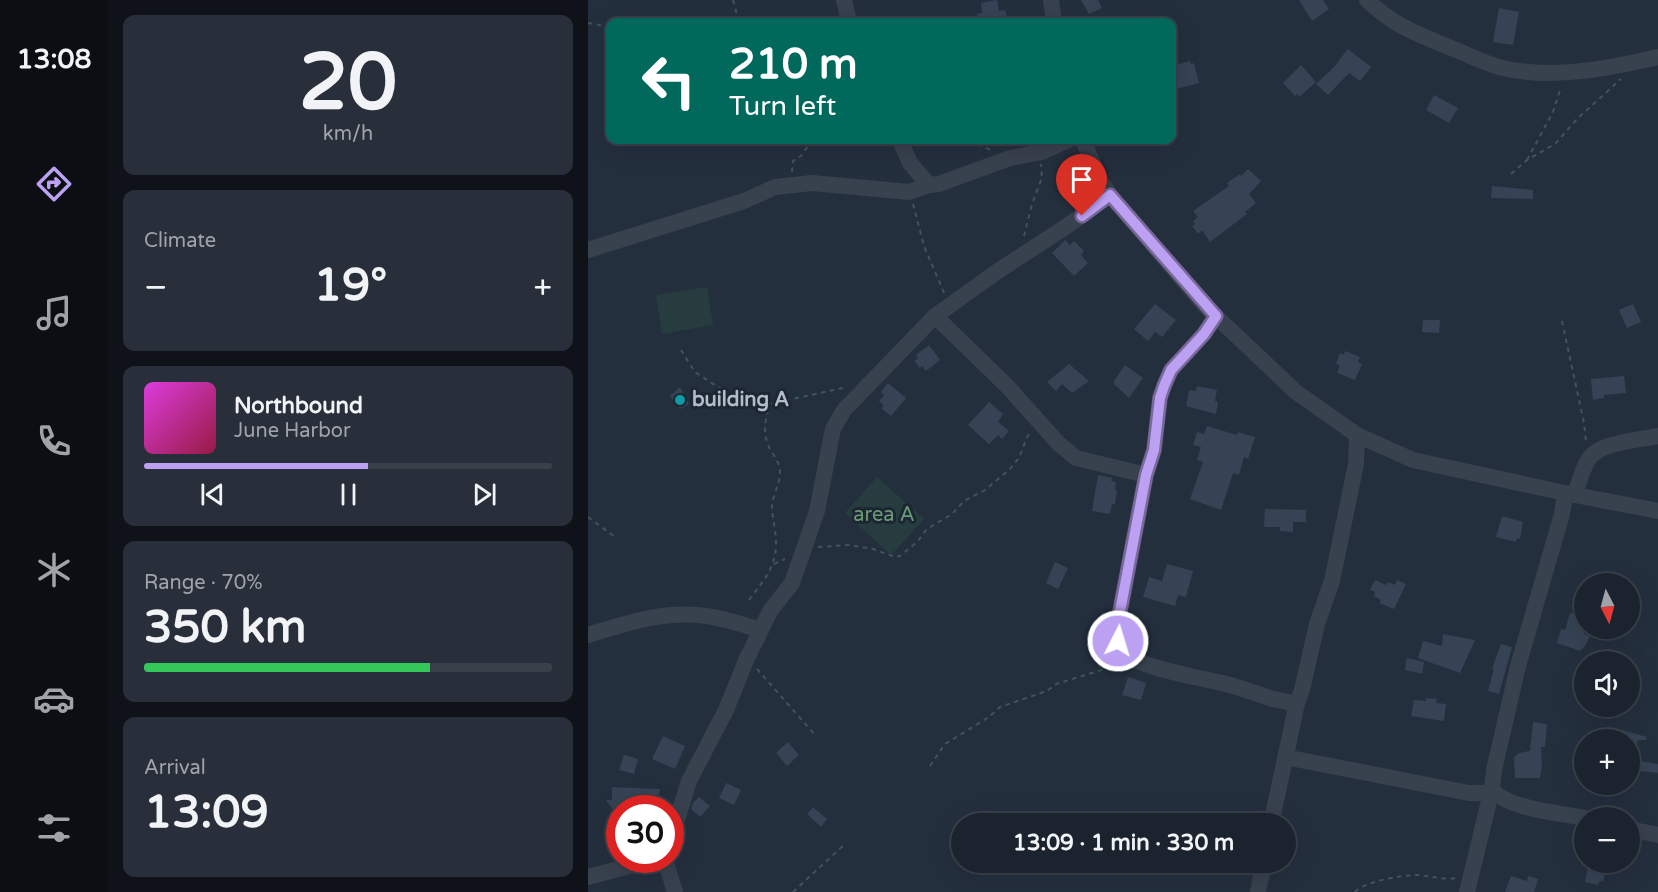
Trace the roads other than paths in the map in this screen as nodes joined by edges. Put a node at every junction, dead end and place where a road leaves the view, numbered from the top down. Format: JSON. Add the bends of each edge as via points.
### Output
{"nodes":[{"id":1,"x":844,"y":0,"type":"edge"},
{"id":2,"x":1051,"y":0,"type":"edge"},
{"id":3,"x":1367,"y":0,"type":"edge"},
{"id":4,"x":848,"y":18,"type":"edge"},
{"id":5,"x":1053,"y":18,"type":"edge"},
{"id":6,"x":1658,"y":57,"type":"edge"},
{"id":7,"x":902,"y":144,"type":"edge"},
{"id":8,"x":1059,"y":144,"type":"edge"},
{"id":9,"x":1085,"y":144,"type":"edge"},
{"id":10,"x":929,"y":185,"type":"junction"},
{"id":11,"x":1110,"y":195,"type":"junction"},
{"id":12,"x":588,"y":250,"type":"edge"},
{"id":13,"x":936,"y":315,"type":"junction"},
{"id":14,"x":1216,"y":316,"type":"junction"},
{"id":15,"x":1357,"y":435,"type":"junction"},
{"id":16,"x":1658,"y":436,"type":"edge"},
{"id":17,"x":1146,"y":475,"type":"junction"},
{"id":18,"x":1570,"y":494,"type":"junction"},
{"id":19,"x":1658,"y":511,"type":"edge"},
{"id":20,"x":760,"y":630,"type":"junction"},
{"id":21,"x":588,"y":635,"type":"edge"},
{"id":22,"x":1297,"y":703,"type":"junction"},
{"id":23,"x":1285,"y":757,"type":"junction"},
{"id":24,"x":1491,"y":791,"type":"junction"},
{"id":25,"x":684,"y":797,"type":"edge"},
{"id":26,"x":1274,"y":813,"type":"edge"},
{"id":27,"x":1574,"y":816,"type":"edge"},
{"id":28,"x":1640,"y":831,"type":"edge"},
{"id":29,"x":1658,"y":835,"type":"edge"},
{"id":30,"x":606,"y":872,"type":"edge"},
{"id":31,"x":669,"y":873,"type":"edge"},
{"id":32,"x":1262,"y":873,"type":"edge"},
{"id":33,"x":588,"y":877,"type":"edge"},
{"id":34,"x":675,"y":892,"type":"edge"},
{"id":35,"x":1258,"y":892,"type":"edge"},
{"id":36,"x":1467,"y":892,"type":"edge"}],
"edges":[{"from":1,"to":4,"type":"street"},
{"from":2,"to":5,"type":"street"},
{"from":3,"to":6,"type":"street","via":[[1401,28],[1494,66],[1538,72],[1571,71]]},
{"from":7,"to":10,"type":"street","via":[[910,163]]},
{"from":8,"to":10,"type":"street"},
{"from":9,"to":11,"type":"street"},
{"from":10,"to":12,"type":"street","via":[[909,192],[812,183],[775,187],[744,201]]},
{"from":11,"to":13,"type":"street"},
{"from":11,"to":14,"type":"street"},
{"from":13,"to":17,"type":"street","via":[[1076,458]]},
{"from":13,"to":20,"type":"street","via":[[844,410],[833,429],[817,511],[792,583]]},
{"from":14,"to":15,"type":"street","via":[[1296,392]]},
{"from":14,"to":17,"type":"street","via":[[1171,370],[1160,398],[1154,450]]},
{"from":15,"to":18,"type":"street","via":[[1413,460]]},
{"from":15,"to":22,"type":"street","via":[[1356,464],[1332,581]]},
{"from":16,"to":18,"type":"street","via":[[1600,449],[1588,460]]},
{"from":17,"to":22,"type":"street","via":[[1117,627],[1118,641],[1125,654],[1156,667],[1229,684],[1276,701]]},
{"from":18,"to":19,"type":"street"},
{"from":18,"to":24,"type":"street","via":[[1518,666]]},
{"from":20,"to":21,"type":"street","via":[[708,616],[680,614],[652,616]]},
{"from":20,"to":25,"type":"street"},
{"from":22,"to":23,"type":"street"},
{"from":23,"to":24,"type":"street","via":[[1457,791]]},
{"from":23,"to":26,"type":"street"},
{"from":24,"to":27,"type":"street","via":[[1527,807]]},
{"from":24,"to":36,"type":"street"},
{"from":28,"to":29,"type":"street"},
{"from":30,"to":33,"type":"street"},
{"from":31,"to":34,"type":"street"},
{"from":32,"to":35,"type":"street"}]}
